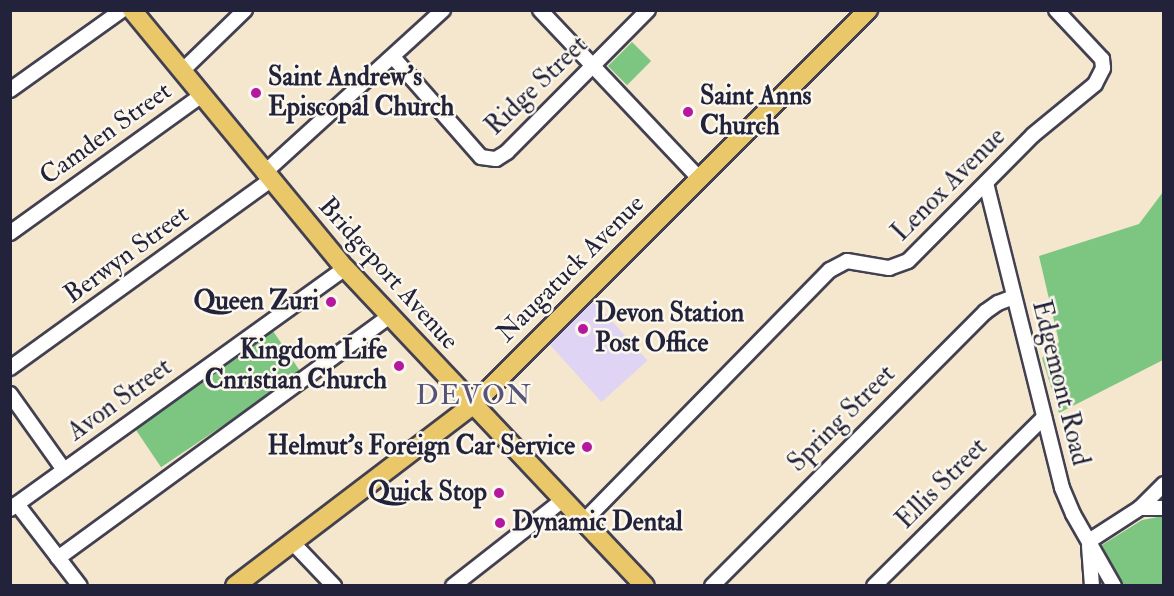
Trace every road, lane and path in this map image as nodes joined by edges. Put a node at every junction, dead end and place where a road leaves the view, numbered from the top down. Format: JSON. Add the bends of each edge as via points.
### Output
{"nodes":[{"id":1,"x":122,"y":10,"type":"edge"},
{"id":2,"x":132,"y":10,"type":"edge"},
{"id":3,"x":245,"y":10,"type":"edge"},
{"id":4,"x":443,"y":10,"type":"edge"},
{"id":5,"x":540,"y":10,"type":"edge"},
{"id":6,"x":648,"y":10,"type":"edge"},
{"id":7,"x":868,"y":10,"type":"edge"},
{"id":8,"x":1056,"y":10,"type":"edge"},
{"id":9,"x":393,"y":57,"type":"junction"},
{"id":10,"x":592,"y":67,"type":"junction"},
{"id":11,"x":182,"y":71,"type":"junction"},
{"id":12,"x":10,"y":90,"type":"edge"},
{"id":13,"x":201,"y":96,"type":"junction"},
{"id":14,"x":268,"y":177,"type":"junction"},
{"id":15,"x":698,"y":177,"type":"junction"},
{"id":16,"x":986,"y":183,"type":"junction"},
{"id":17,"x":10,"y":232,"type":"edge"},
{"id":18,"x":345,"y":268,"type":"junction"},
{"id":19,"x":1014,"y":297,"type":"junction"},
{"id":20,"x":389,"y":317,"type":"junction"},
{"id":21,"x":10,"y":368,"type":"edge"},
{"id":22,"x":10,"y":394,"type":"edge"},
{"id":23,"x":473,"y":405,"type":"junction"},
{"id":24,"x":1044,"y":417,"type":"junction"},
{"id":25,"x":64,"y":470,"type":"junction"},
{"id":26,"x":1164,"y":484,"type":"edge"},
{"id":27,"x":564,"y":499,"type":"junction"},
{"id":28,"x":14,"y":506,"type":"edge"},
{"id":29,"x":1140,"y":508,"type":"junction"},
{"id":30,"x":1164,"y":508,"type":"edge"},
{"id":31,"x":585,"y":520,"type":"junction"},
{"id":32,"x":1089,"y":541,"type":"junction"},
{"id":33,"x":292,"y":542,"type":"junction"},
{"id":34,"x":58,"y":558,"type":"junction"},
{"id":35,"x":80,"y":585,"type":"edge"},
{"id":36,"x":235,"y":585,"type":"edge"},
{"id":37,"x":334,"y":585,"type":"edge"},
{"id":38,"x":453,"y":585,"type":"edge"},
{"id":39,"x":645,"y":585,"type":"edge"},
{"id":40,"x":712,"y":585,"type":"edge"},
{"id":41,"x":874,"y":585,"type":"edge"},
{"id":42,"x":1092,"y":585,"type":"edge"},
{"id":43,"x":1114,"y":585,"type":"edge"}],
"edges":[{"from":1,"to":12,"type":"street"},
{"from":2,"to":11,"type":"main road","name":"Bridgeport Avenue"},
{"from":3,"to":11,"type":"street"},
{"from":4,"to":9,"type":"street","name":"Berwyn Street"},
{"from":5,"to":10,"type":"street"},
{"from":6,"to":10,"type":"street","name":"Ridge Street"},
{"from":7,"to":15,"type":"main road","name":"Naugatuck Avenue"},
{"from":8,"to":16,"type":"street","name":"Lenox Avenue","via":[[1098,53],[1103,68],[1085,94],[1033,135]]},
{"from":9,"to":10,"type":"street","name":"Ridge Street","via":[[481,157],[496,159]]},
{"from":9,"to":14,"type":"street","name":"Berwyn Street"},
{"from":10,"to":15,"type":"street"},
{"from":11,"to":13,"type":"main road","name":"Bridgeport Avenue"},
{"from":13,"to":14,"type":"main road","name":"Bridgeport Avenue"},
{"from":13,"to":17,"type":"street","name":"Camden Street"},
{"from":14,"to":18,"type":"main road","name":"Bridgeport Avenue"},
{"from":14,"to":21,"type":"street","name":"Berwyn Street"},
{"from":15,"to":23,"type":"main road","name":"Naugatuck Avenue"},
{"from":16,"to":19,"type":"street","name":"Edgemont Road"},
{"from":16,"to":31,"type":"street","name":"Lenox Avenue","via":[[903,264],[889,268],[854,260],[830,270]]},
{"from":18,"to":20,"type":"main road","name":"Bridgeport Avenue"},
{"from":18,"to":25,"type":"street","name":"Avon Street"},
{"from":19,"to":24,"type":"street","name":"Edgemont Road"},
{"from":19,"to":40,"type":"street","name":"Spring Street","via":[[985,312]]},
{"from":20,"to":23,"type":"main road","name":"Bridgeport Avenue"},
{"from":20,"to":34,"type":"street"},
{"from":22,"to":25,"type":"street"},
{"from":23,"to":27,"type":"main road","name":"Bridgeport Avenue"},
{"from":23,"to":33,"type":"main road","name":"Naugatuck Avenue"},
{"from":24,"to":32,"type":"street","name":"Edgemont Road","via":[[1066,498]]},
{"from":24,"to":41,"type":"street","name":"Ellis Street"},
{"from":25,"to":28,"type":"street","name":"Avon Street"},
{"from":26,"to":29,"type":"street"},
{"from":27,"to":31,"type":"main road","name":"Bridgeport Avenue"},
{"from":27,"to":38,"type":"street"},
{"from":28,"to":34,"type":"street"},
{"from":29,"to":30,"type":"street"},
{"from":29,"to":32,"type":"street"},
{"from":31,"to":39,"type":"main road","name":"Bridgeport Avenue"},
{"from":32,"to":42,"type":"street"},
{"from":32,"to":43,"type":"street","name":"Edgemont Road"},
{"from":33,"to":36,"type":"main road","name":"Naugatuck Avenue"},
{"from":33,"to":37,"type":"street"},
{"from":34,"to":35,"type":"street"}]}
